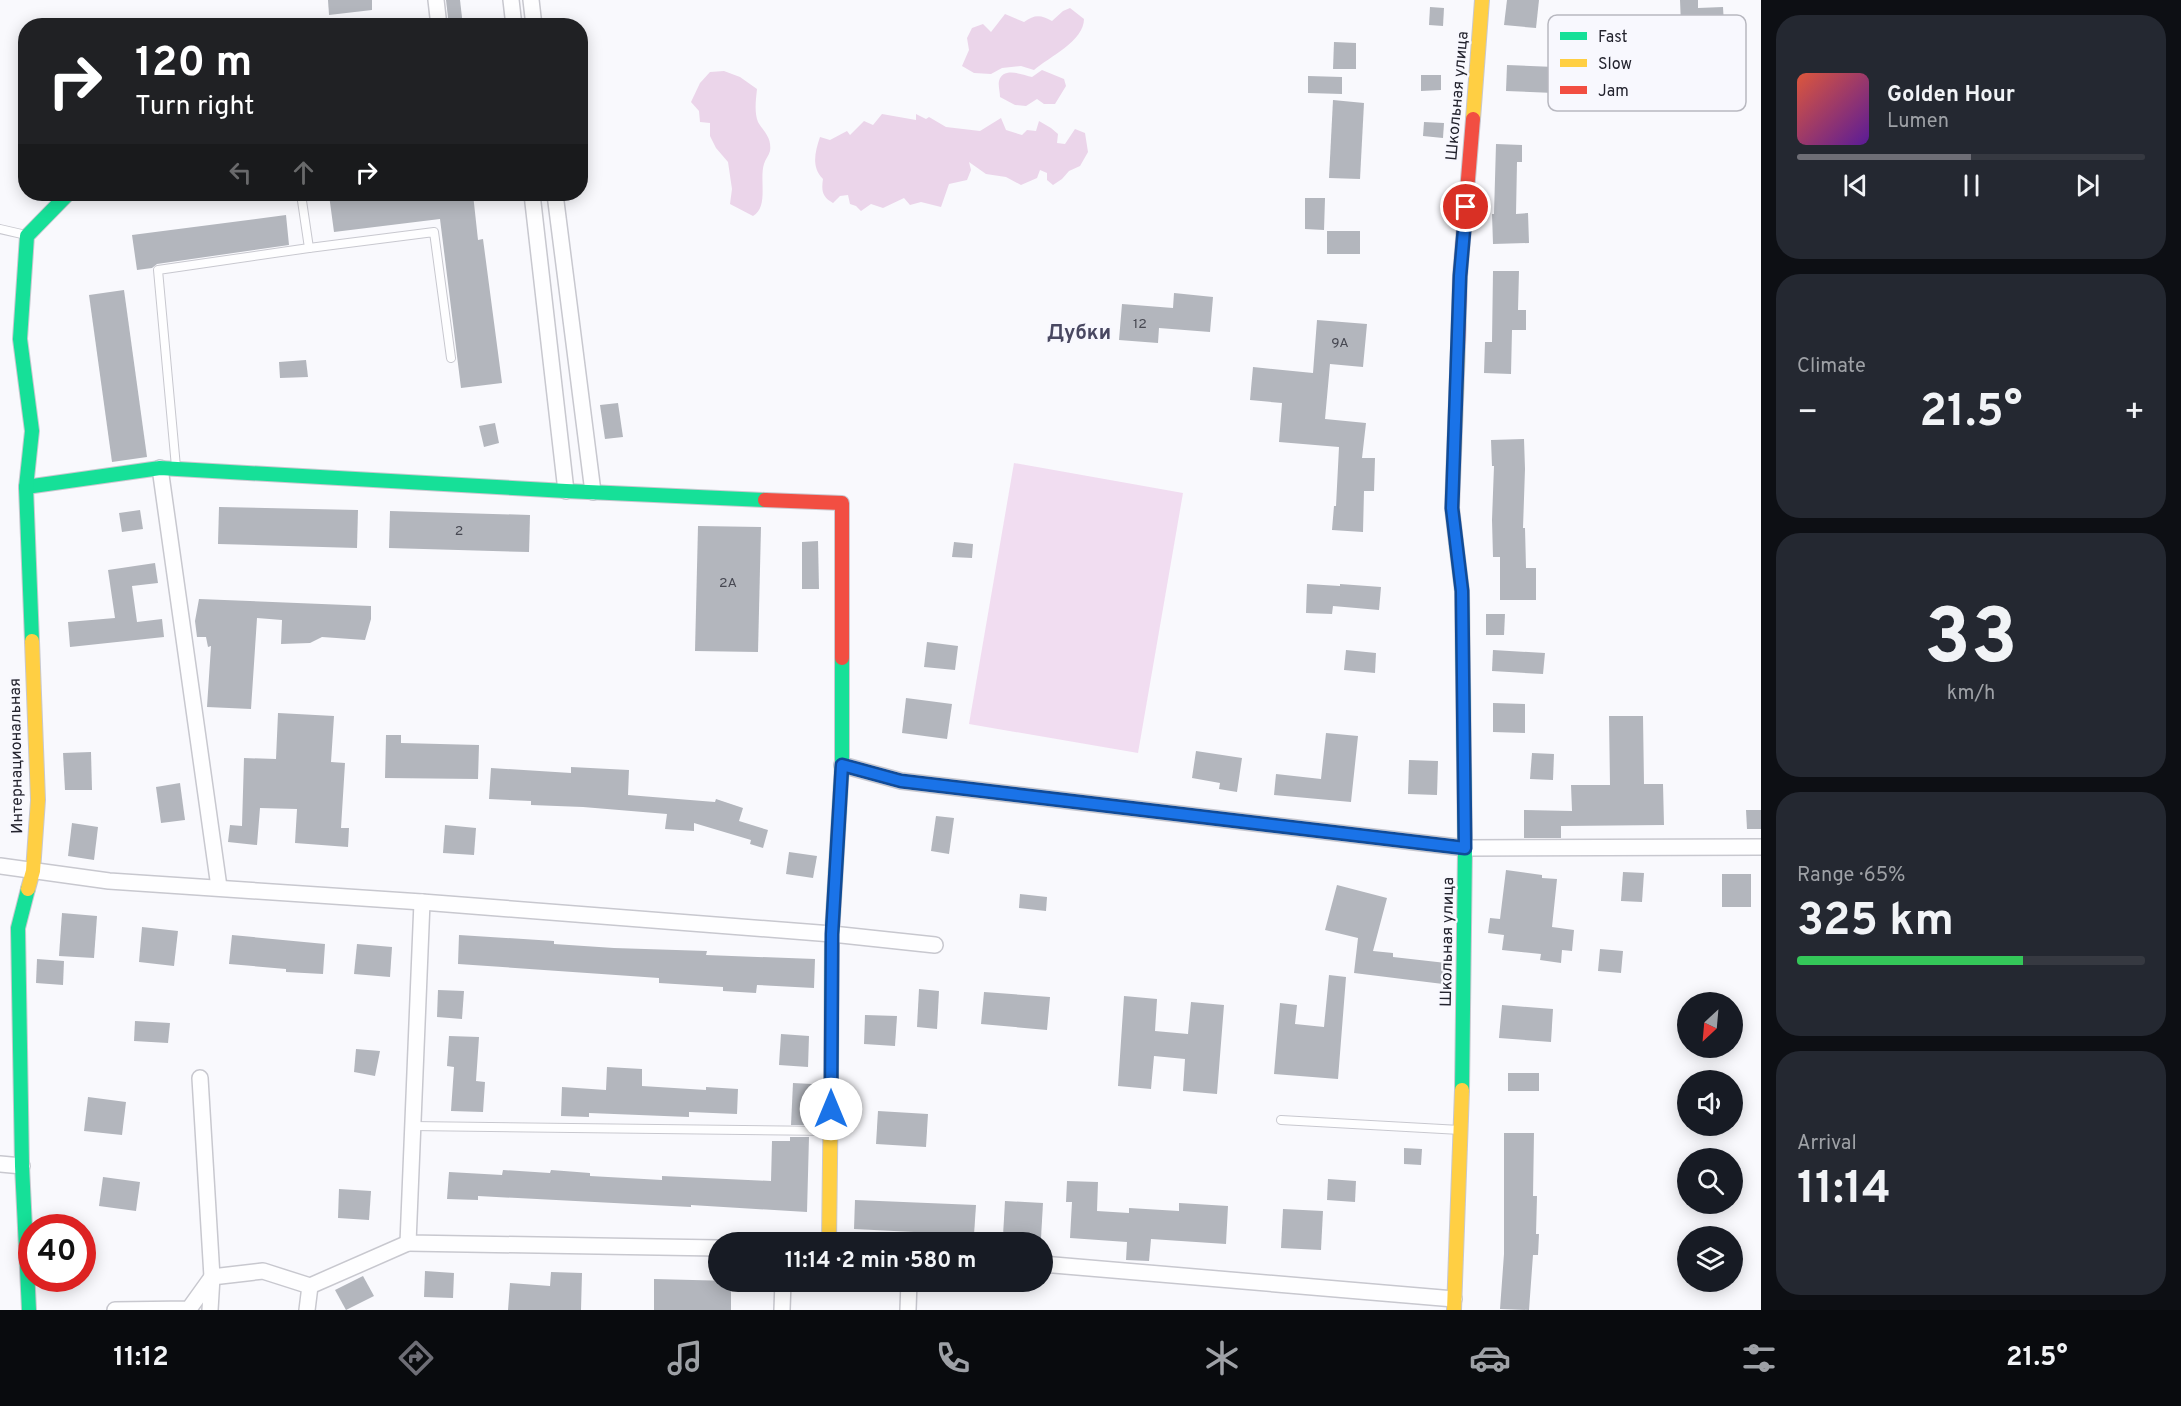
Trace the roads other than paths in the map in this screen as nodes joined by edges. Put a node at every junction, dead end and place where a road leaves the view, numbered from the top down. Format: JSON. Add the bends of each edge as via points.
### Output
{"nodes":[{"id":1,"x":436,"y":0,"type":"edge"},
{"id":2,"x":511,"y":0,"type":"edge"},
{"id":3,"x":531,"y":0,"type":"edge"},
{"id":4,"x":1482,"y":0,"type":"edge"},
{"id":5,"x":438,"y":18,"type":"edge"},
{"id":6,"x":513,"y":18,"type":"edge"},
{"id":7,"x":533,"y":18,"type":"edge"},
{"id":8,"x":61,"y":201,"type":"edge"},
{"id":9,"x":302,"y":201,"type":"edge"},
{"id":10,"x":533,"y":201,"type":"edge"},
{"id":11,"x":556,"y":201,"type":"edge"},
{"id":12,"x":0,"y":229,"type":"edge"},
{"id":13,"x":27,"y":236,"type":"junction"},
{"id":14,"x":309,"y":248,"type":"junction"},
{"id":15,"x":451,"y":358,"type":"dead end"},
{"id":16,"x":160,"y":468,"type":"junction"},
{"id":17,"x":176,"y":469,"type":"junction"},
{"id":18,"x":26,"y":487,"type":"junction"},
{"id":19,"x":566,"y":491,"type":"junction"},
{"id":20,"x":592,"y":492,"type":"junction"},
{"id":21,"x":842,"y":765,"type":"junction"},
{"id":22,"x":1761,"y":847,"type":"edge"},
{"id":23,"x":1465,"y":848,"type":"junction"},
{"id":24,"x":0,"y":866,"type":"edge"},
{"id":25,"x":33,"y":871,"type":"junction"},
{"id":26,"x":219,"y":887,"type":"junction"},
{"id":27,"x":422,"y":902,"type":"junction"},
{"id":28,"x":832,"y":934,"type":"junction"},
{"id":29,"x":935,"y":945,"type":"dead end"},
{"id":30,"x":200,"y":1078,"type":"dead end"},
{"id":31,"x":1281,"y":1120,"type":"dead end"},
{"id":32,"x":411,"y":1126,"type":"junction"},
{"id":33,"x":1462,"y":1130,"type":"junction"},
{"id":34,"x":831,"y":1131,"type":"junction"},
{"id":35,"x":0,"y":1164,"type":"edge"},
{"id":36,"x":22,"y":1166,"type":"junction"},
{"id":37,"x":830,"y":1232,"type":"edge"},
{"id":38,"x":408,"y":1243,"type":"junction"},
{"id":39,"x":708,"y":1248,"type":"edge"},
{"id":40,"x":1053,"y":1265,"type":"edge"},
{"id":41,"x":212,"y":1277,"type":"junction"},
{"id":42,"x":310,"y":1286,"type":"junction"},
{"id":43,"x":783,"y":1292,"type":"edge"},
{"id":44,"x":909,"y":1292,"type":"edge"},
{"id":45,"x":1454,"y":1304,"type":"edge"},
{"id":46,"x":29,"y":1310,"type":"edge"},
{"id":47,"x":115,"y":1310,"type":"edge"},
{"id":48,"x":210,"y":1310,"type":"edge"},
{"id":49,"x":308,"y":1310,"type":"edge"},
{"id":50,"x":782,"y":1310,"type":"edge"},
{"id":51,"x":908,"y":1310,"type":"edge"}],
"edges":[{"from":1,"to":5,"type":"street"},
{"from":2,"to":6,"type":"street"},
{"from":3,"to":7,"type":"street"},
{"from":4,"to":23,"type":"street","name":"Школьная улица","via":[[1460,276],[1452,508],[1462,591]]},
{"from":8,"to":13,"type":"street"},
{"from":9,"to":14,"type":"lane"},
{"from":10,"to":19,"type":"street"},
{"from":11,"to":20,"type":"street"},
{"from":12,"to":13,"type":"lane"},
{"from":13,"to":18,"type":"street","name":"Интернациональная","via":[[20,339],[32,431]]},
{"from":14,"to":15,"type":"lane","via":[[435,232]]},
{"from":14,"to":17,"type":"lane","via":[[158,270]]},
{"from":16,"to":17,"type":"street"},
{"from":16,"to":18,"type":"street"},
{"from":16,"to":26,"type":"street"},
{"from":17,"to":19,"type":"street"},
{"from":18,"to":25,"type":"street","name":"Интернациональная","via":[[38,800]]},
{"from":19,"to":20,"type":"street"},
{"from":20,"to":21,"type":"street","via":[[842,503]]},
{"from":21,"to":23,"type":"street","via":[[901,781]]},
{"from":21,"to":28,"type":"street"},
{"from":22,"to":23,"type":"street"},
{"from":23,"to":33,"type":"street","name":"Школьная улица"},
{"from":24,"to":25,"type":"street"},
{"from":25,"to":26,"type":"street","via":[[109,881]]},
{"from":25,"to":36,"type":"street","name":"Интернациональная","via":[[18,928]]},
{"from":26,"to":27,"type":"street"},
{"from":27,"to":28,"type":"street"},
{"from":27,"to":32,"type":"street"},
{"from":28,"to":29,"type":"street"},
{"from":28,"to":34,"type":"street"},
{"from":30,"to":41,"type":"street"},
{"from":31,"to":33,"type":"lane"},
{"from":32,"to":34,"type":"lane"},
{"from":32,"to":38,"type":"street"},
{"from":33,"to":45,"type":"street","name":"Школьная улица"},
{"from":34,"to":37,"type":"street"},
{"from":35,"to":36,"type":"street"},
{"from":36,"to":46,"type":"street","name":"Интернациональная"},
{"from":38,"to":39,"type":"street"},
{"from":38,"to":42,"type":"street"},
{"from":40,"to":45,"type":"street"},
{"from":41,"to":42,"type":"street","via":[[263,1271]]},
{"from":41,"to":47,"type":"street","via":[[189,1309]]},
{"from":41,"to":48,"type":"street"},
{"from":42,"to":49,"type":"street"},
{"from":43,"to":50,"type":"street"},
{"from":44,"to":51,"type":"street"}]}
